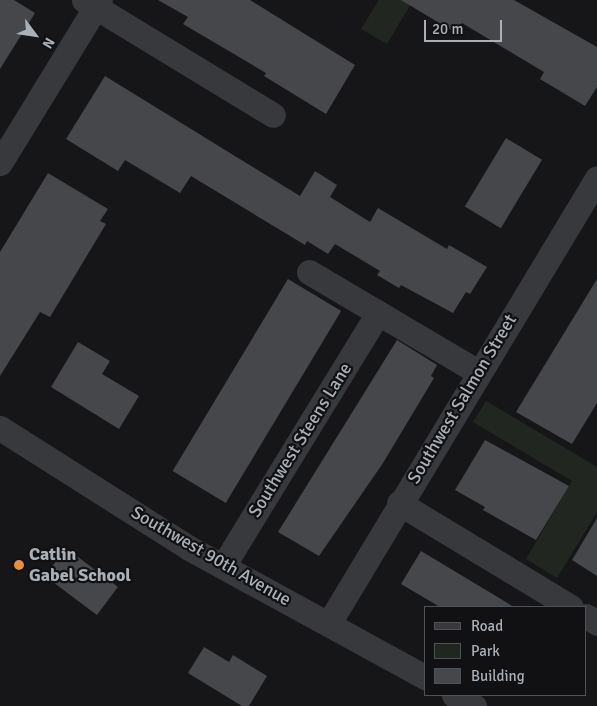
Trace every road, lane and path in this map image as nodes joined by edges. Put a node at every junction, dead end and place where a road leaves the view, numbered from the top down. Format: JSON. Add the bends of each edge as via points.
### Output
{"nodes":[{"id":1,"x":93,"y":2,"type":"edge"},
{"id":2,"x":273,"y":114,"type":"dead end"},
{"id":3,"x":0,"y":163,"type":"edge"},
{"id":4,"x":597,"y":178,"type":"edge"},
{"id":5,"x":309,"y":272,"type":"dead end"},
{"id":6,"x":378,"y":314,"type":"junction"},
{"id":7,"x":478,"y":372,"type":"junction"},
{"id":8,"x":0,"y":428,"type":"edge"},
{"id":9,"x":399,"y":503,"type":"junction"},
{"id":10,"x":223,"y":566,"type":"junction"},
{"id":11,"x":569,"y":606,"type":"edge"},
{"id":12,"x":329,"y":622,"type":"junction"},
{"id":13,"x":424,"y":677,"type":"edge"},
{"id":14,"x":456,"y":696,"type":"edge"},
{"id":15,"x":474,"y":706,"type":"edge"}],
"edges":[{"from":1,"to":2,"type":"street"},
{"from":1,"to":3,"type":"street"},
{"from":4,"to":7,"type":"street","name":"Southwest Salmon Street"},
{"from":5,"to":6,"type":"street"},
{"from":6,"to":7,"type":"street"},
{"from":6,"to":10,"type":"street","name":"Southwest Steens Lane"},
{"from":7,"to":9,"type":"street","name":"Southwest Salmon Street"},
{"from":8,"to":10,"type":"street","name":"Southwest 90th Avenue","via":[[189,548]]},
{"from":9,"to":11,"type":"street"},
{"from":9,"to":12,"type":"street","name":"Southwest Salmon Street"},
{"from":10,"to":12,"type":"street","name":"Southwest 90th Avenue"},
{"from":12,"to":13,"type":"street","name":"Southwest 90th Avenue"},
{"from":14,"to":15,"type":"street"}]}
